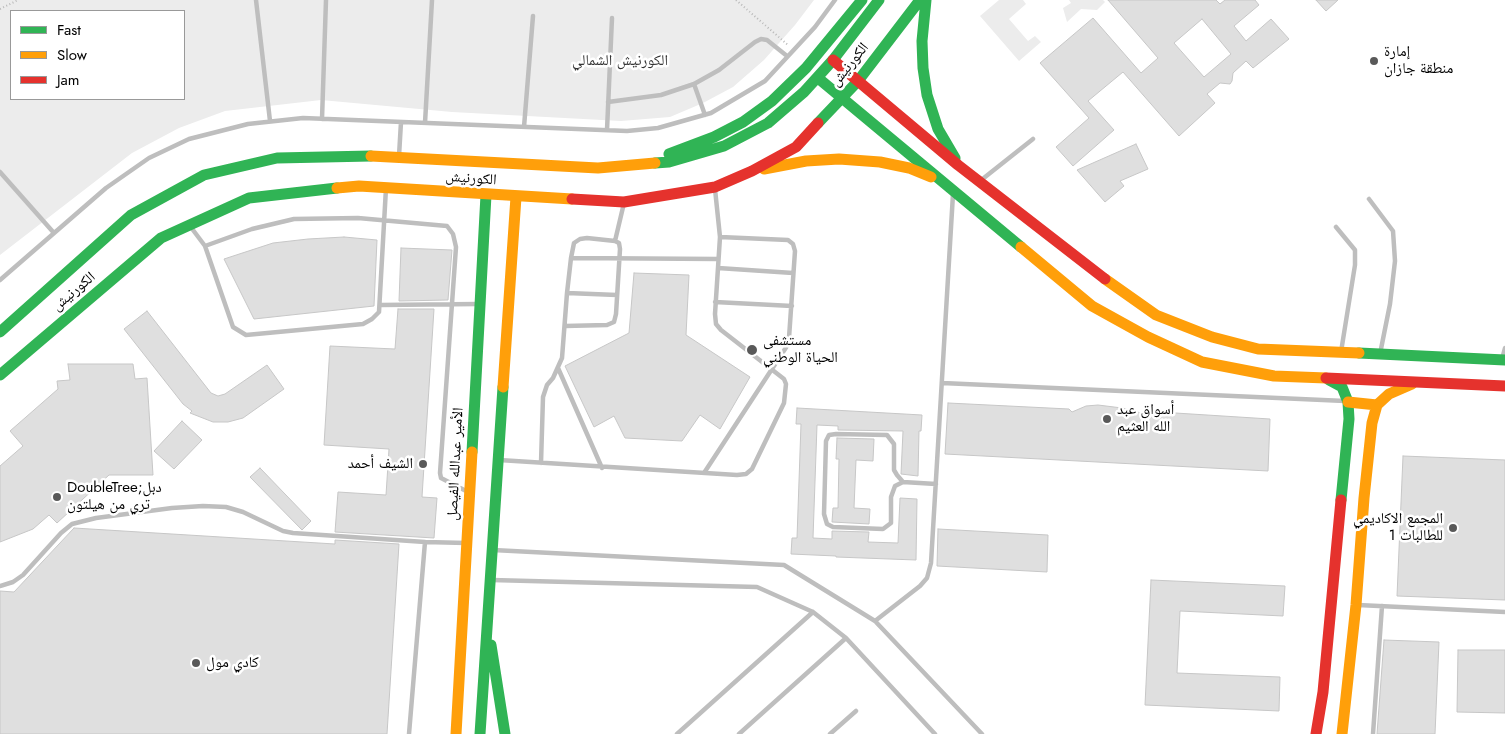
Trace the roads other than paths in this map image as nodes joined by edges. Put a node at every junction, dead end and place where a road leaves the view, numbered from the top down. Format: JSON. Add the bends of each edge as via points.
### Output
{"nodes":[{"id":1,"x":256,"y":0,"type":"edge"},
{"id":2,"x":326,"y":0,"type":"edge"},
{"id":3,"x":432,"y":0,"type":"edge"},
{"id":4,"x":835,"y":0,"type":"edge"},
{"id":5,"x":862,"y":0,"type":"edge"},
{"id":6,"x":879,"y":0,"type":"edge"},
{"id":7,"x":920,"y":0,"type":"edge"},
{"id":8,"x":926,"y":0,"type":"edge"},
{"id":9,"x":533,"y":16,"type":"dead end"},
{"id":10,"x":612,"y":18,"type":"dead end"},
{"id":11,"x":787,"y":56,"type":"junction"},
{"id":12,"x":833,"y":60,"type":"junction"},
{"id":13,"x":818,"y":78,"type":"junction"},
{"id":14,"x":858,"y":81,"type":"junction"},
{"id":15,"x":694,"y":84,"type":"junction"},
{"id":16,"x":843,"y":99,"type":"junction"},
{"id":17,"x":608,"y":102,"type":"junction"},
{"id":18,"x":704,"y":114,"type":"junction"},
{"id":19,"x":322,"y":119,"type":"junction"},
{"id":20,"x":270,"y":122,"type":"junction"},
{"id":21,"x":402,"y":122,"type":"junction"},
{"id":22,"x":425,"y":123,"type":"junction"},
{"id":23,"x":524,"y":127,"type":"junction"},
{"id":24,"x":607,"y":130,"type":"junction"},
{"id":25,"x":1033,"y":139,"type":"dead end"},
{"id":26,"x":398,"y":158,"type":"junction"},
{"id":27,"x":628,"y":165,"type":"junction"},
{"id":28,"x":958,"y":165,"type":"junction"},
{"id":29,"x":752,"y":171,"type":"junction"},
{"id":30,"x":0,"y":172,"type":"edge"},
{"id":31,"x":942,"y":182,"type":"junction"},
{"id":32,"x":979,"y":182,"type":"junction"},
{"id":33,"x":386,"y":187,"type":"junction"},
{"id":34,"x":715,"y":187,"type":"junction"},
{"id":35,"x":953,"y":190,"type":"junction"},
{"id":36,"x":486,"y":195,"type":"junction"},
{"id":37,"x":516,"y":197,"type":"junction"},
{"id":38,"x":1368,"y":198,"type":"dead end"},
{"id":39,"x":624,"y":202,"type":"junction"},
{"id":40,"x":384,"y":221,"type":"junction"},
{"id":41,"x":189,"y":225,"type":"junction"},
{"id":42,"x":1336,"y":227,"type":"dead end"},
{"id":43,"x":54,"y":233,"type":"junction"},
{"id":44,"x":720,"y":237,"type":"junction"},
{"id":45,"x":615,"y":240,"type":"junction"},
{"id":46,"x":205,"y":246,"type":"junction"},
{"id":47,"x":619,"y":257,"type":"junction"},
{"id":48,"x":571,"y":258,"type":"junction"},
{"id":49,"x":718,"y":259,"type":"junction"},
{"id":50,"x":718,"y":268,"type":"junction"},
{"id":51,"x":794,"y":273,"type":"junction"},
{"id":52,"x":0,"y":280,"type":"edge"},
{"id":53,"x":568,"y":293,"type":"junction"},
{"id":54,"x":617,"y":295,"type":"junction"},
{"id":55,"x":715,"y":302,"type":"junction"},
{"id":56,"x":452,"y":304,"type":"junction"},
{"id":57,"x":480,"y":304,"type":"junction"},
{"id":58,"x":380,"y":305,"type":"junction"},
{"id":59,"x":792,"y":306,"type":"junction"},
{"id":60,"x":565,"y":326,"type":"junction"},
{"id":61,"x":0,"y":332,"type":"edge"},
{"id":62,"x":1341,"y":354,"type":"junction"},
{"id":63,"x":1380,"y":355,"type":"junction"},
{"id":64,"x":1504,"y":356,"type":"edge"},
{"id":65,"x":558,"y":368,"type":"junction"},
{"id":66,"x":772,"y":369,"type":"junction"},
{"id":67,"x":0,"y":375,"type":"edge"},
{"id":68,"x":1324,"y":378,"type":"junction"},
{"id":69,"x":1415,"y":383,"type":"junction"},
{"id":70,"x":942,"y":384,"type":"junction"},
{"id":71,"x":1505,"y":386,"type":"edge"},
{"id":72,"x":1348,"y":402,"type":"junction"},
{"id":73,"x":1377,"y":405,"type":"junction"},
{"id":74,"x":498,"y":460,"type":"junction"},
{"id":75,"x":541,"y":463,"type":"junction"},
{"id":76,"x":602,"y":468,"type":"junction"},
{"id":77,"x":704,"y":473,"type":"junction"},
{"id":78,"x":903,"y":482,"type":"junction"},
{"id":79,"x":936,"y":484,"type":"junction"},
{"id":80,"x":469,"y":493,"type":"junction"},
{"id":81,"x":425,"y":542,"type":"junction"},
{"id":82,"x":467,"y":543,"type":"junction"},
{"id":83,"x":492,"y":550,"type":"junction"},
{"id":84,"x":490,"y":580,"type":"junction"},
{"id":85,"x":0,"y":586,"type":"edge"},
{"id":86,"x":1356,"y":605,"type":"junction"},
{"id":87,"x":1382,"y":606,"type":"junction"},
{"id":88,"x":813,"y":612,"type":"junction"},
{"id":89,"x":1505,"y":612,"type":"edge"},
{"id":90,"x":488,"y":618,"type":"junction"},
{"id":91,"x":875,"y":621,"type":"junction"},
{"id":92,"x":846,"y":638,"type":"junction"},
{"id":93,"x":856,"y":711,"type":"dead end"},
{"id":94,"x":410,"y":734,"type":"edge"},
{"id":95,"x":456,"y":734,"type":"edge"},
{"id":96,"x":480,"y":734,"type":"edge"},
{"id":97,"x":505,"y":734,"type":"edge"},
{"id":98,"x":677,"y":734,"type":"edge"},
{"id":99,"x":739,"y":734,"type":"edge"},
{"id":100,"x":830,"y":734,"type":"edge"},
{"id":101,"x":935,"y":734,"type":"edge"},
{"id":102,"x":982,"y":734,"type":"edge"},
{"id":103,"x":1316,"y":734,"type":"edge"},
{"id":104,"x":1342,"y":734,"type":"edge"},
{"id":105,"x":1373,"y":734,"type":"edge"}],
"edges":[{"from":1,"to":20,"type":"lane"},
{"from":2,"to":19,"type":"lane"},
{"from":3,"to":22,"type":"lane"},
{"from":4,"to":11,"type":"lane"},
{"from":5,"to":27,"type":"street","via":[[806,68],[772,101],[743,122],[674,152]]},
{"from":6,"to":12,"type":"street","name":"الكورنيش"},
{"from":7,"to":14,"type":"street","name":"الكورنيش"},
{"from":8,"to":28,"type":"street","via":[[922,41],[927,95],[938,128]]},
{"from":9,"to":23,"type":"lane"},
{"from":10,"to":17,"type":"lane"},
{"from":11,"to":15,"type":"lane","via":[[761,38],[719,70]]},
{"from":11,"to":18,"type":"lane","via":[[765,81]]},
{"from":12,"to":13,"type":"street","name":"الكورنيش"},
{"from":12,"to":14,"type":"street"},
{"from":13,"to":16,"type":"street"},
{"from":13,"to":27,"type":"street","name":"الكورنيش","via":[[768,122],[724,146],[669,162]]},
{"from":14,"to":16,"type":"street","name":"الكورنيش"},
{"from":14,"to":28,"type":"street"},
{"from":15,"to":17,"type":"lane","via":[[661,95]]},
{"from":15,"to":18,"type":"lane"},
{"from":16,"to":29,"type":"street","name":"الكورنيش","via":[[796,147]]},
{"from":16,"to":31,"type":"street"},
{"from":17,"to":24,"type":"lane"},
{"from":18,"to":24,"type":"lane","via":[[658,128]]},
{"from":19,"to":20,"type":"lane"},
{"from":19,"to":21,"type":"lane"},
{"from":20,"to":43,"type":"lane","via":[[248,124],[189,139],[149,158],[106,188]]},
{"from":21,"to":22,"type":"lane"},
{"from":21,"to":26,"type":"lane"},
{"from":22,"to":23,"type":"lane"},
{"from":23,"to":24,"type":"lane"},
{"from":25,"to":32,"type":"lane"},
{"from":26,"to":27,"type":"street","name":"الكورنيش","via":[[598,168]]},
{"from":26,"to":61,"type":"street","name":"الكورنيش","via":[[356,155],[277,158],[204,175],[131,215]]},
{"from":28,"to":32,"type":"street"},
{"from":29,"to":31,"type":"street","via":[[806,161],[839,159],[909,168]]},
{"from":29,"to":34,"type":"street","name":"الكورنيش"},
{"from":30,"to":43,"type":"lane"},
{"from":31,"to":35,"type":"street"},
{"from":32,"to":62,"type":"street","via":[[1116,288],[1156,314],[1212,337],[1258,349]]},
{"from":33,"to":36,"type":"street","name":"الكورنيش"},
{"from":33,"to":40,"type":"lane"},
{"from":33,"to":41,"type":"street","name":"الكورنيش","via":[[359,186],[249,198]]},
{"from":34,"to":39,"type":"street","name":"الكورنيش"},
{"from":34,"to":44,"type":"lane"},
{"from":35,"to":68,"type":"street","via":[[1092,306],[1148,337],[1202,362],[1274,376]]},
{"from":35,"to":70,"type":"lane"},
{"from":36,"to":37,"type":"street","name":"الكورنيش"},
{"from":36,"to":57,"type":"street","name":"الأمير عبدالله الفيصل"},
{"from":37,"to":39,"type":"street","name":"الكورنيش"},
{"from":37,"to":74,"type":"street"},
{"from":38,"to":63,"type":"lane","via":[[1393,231],[1395,261]]},
{"from":39,"to":45,"type":"lane"},
{"from":40,"to":46,"type":"lane","via":[[294,219],[252,229]]},
{"from":40,"to":56,"type":"lane","via":[[447,226],[456,247]]},
{"from":40,"to":58,"type":"lane"},
{"from":41,"to":46,"type":"lane"},
{"from":41,"to":67,"type":"street","name":"الكورنيش","via":[[161,238]]},
{"from":42,"to":62,"type":"lane","via":[[1355,250]]},
{"from":43,"to":52,"type":"lane"},
{"from":44,"to":49,"type":"lane"},
{"from":44,"to":51,"type":"lane","via":[[788,240],[795,251]]},
{"from":45,"to":47,"type":"lane","via":[[619,244]]},
{"from":45,"to":48,"type":"lane","via":[[580,240],[574,243]]},
{"from":46,"to":58,"type":"lane","via":[[233,327],[246,335],[363,324],[376,316]]},
{"from":47,"to":48,"type":"lane"},
{"from":47,"to":49,"type":"lane"},
{"from":47,"to":54,"type":"lane"},
{"from":48,"to":53,"type":"lane"},
{"from":49,"to":50,"type":"lane"},
{"from":50,"to":51,"type":"lane"},
{"from":50,"to":55,"type":"lane"},
{"from":51,"to":59,"type":"lane"},
{"from":53,"to":54,"type":"lane"},
{"from":53,"to":60,"type":"lane"},
{"from":54,"to":60,"type":"lane","via":[[614,322]]},
{"from":55,"to":59,"type":"lane"},
{"from":55,"to":66,"type":"lane","via":[[716,324],[721,330]]},
{"from":56,"to":57,"type":"lane"},
{"from":56,"to":58,"type":"lane"},
{"from":56,"to":80,"type":"lane","via":[[440,474],[441,478]]},
{"from":57,"to":80,"type":"street","name":"الأمير عبدالله الفيصل"},
{"from":59,"to":66,"type":"lane","via":[[790,338]]},
{"from":60,"to":65,"type":"lane"},
{"from":62,"to":63,"type":"street"},
{"from":63,"to":64,"type":"street"},
{"from":65,"to":75,"type":"lane","via":[[543,397]]},
{"from":65,"to":76,"type":"lane"},
{"from":66,"to":77,"type":"lane"},
{"from":66,"to":77,"type":"lane","via":[[784,378],[786,393],[752,469],[737,476]]},
{"from":68,"to":69,"type":"street"},
{"from":68,"to":72,"type":"street","via":[[1342,387]]},
{"from":69,"to":71,"type":"street"},
{"from":69,"to":73,"type":"street","via":[[1389,394]]},
{"from":70,"to":72,"type":"lane"},
{"from":70,"to":79,"type":"lane"},
{"from":72,"to":73,"type":"street"},
{"from":72,"to":103,"type":"street","via":[[1323,692]]},
{"from":73,"to":86,"type":"street","via":[[1364,498]]},
{"from":74,"to":75,"type":"lane"},
{"from":74,"to":83,"type":"street"},
{"from":75,"to":76,"type":"lane"},
{"from":76,"to":77,"type":"lane"},
{"from":78,"to":78,"type":"lane","via":[[892,491],[891,524],[888,527],[833,527],[826,524],[826,441],[829,435],[886,435],[894,444],[894,470]]},
{"from":78,"to":79,"type":"lane"},
{"from":79,"to":91,"type":"lane","via":[[931,563],[927,578]]},
{"from":80,"to":82,"type":"street","name":"الأمير عبدالله الفيصل"},
{"from":81,"to":82,"type":"lane"},
{"from":81,"to":85,"type":"lane","via":[[293,533],[226,507],[172,508],[72,524],[23,575]]},
{"from":81,"to":94,"type":"lane"},
{"from":82,"to":95,"type":"street","name":"الأمير عبدالله الفيصل"},
{"from":83,"to":84,"type":"street"},
{"from":83,"to":91,"type":"lane","via":[[784,565]]},
{"from":84,"to":88,"type":"lane","via":[[757,587]]},
{"from":84,"to":90,"type":"street"},
{"from":86,"to":87,"type":"lane"},
{"from":86,"to":104,"type":"street"},
{"from":87,"to":89,"type":"lane"},
{"from":87,"to":105,"type":"lane"},
{"from":88,"to":92,"type":"lane"},
{"from":88,"to":98,"type":"lane"},
{"from":90,"to":96,"type":"street"},
{"from":90,"to":97,"type":"street"},
{"from":91,"to":102,"type":"lane"},
{"from":92,"to":99,"type":"lane"},
{"from":92,"to":101,"type":"lane"},
{"from":93,"to":100,"type":"lane"}]}
